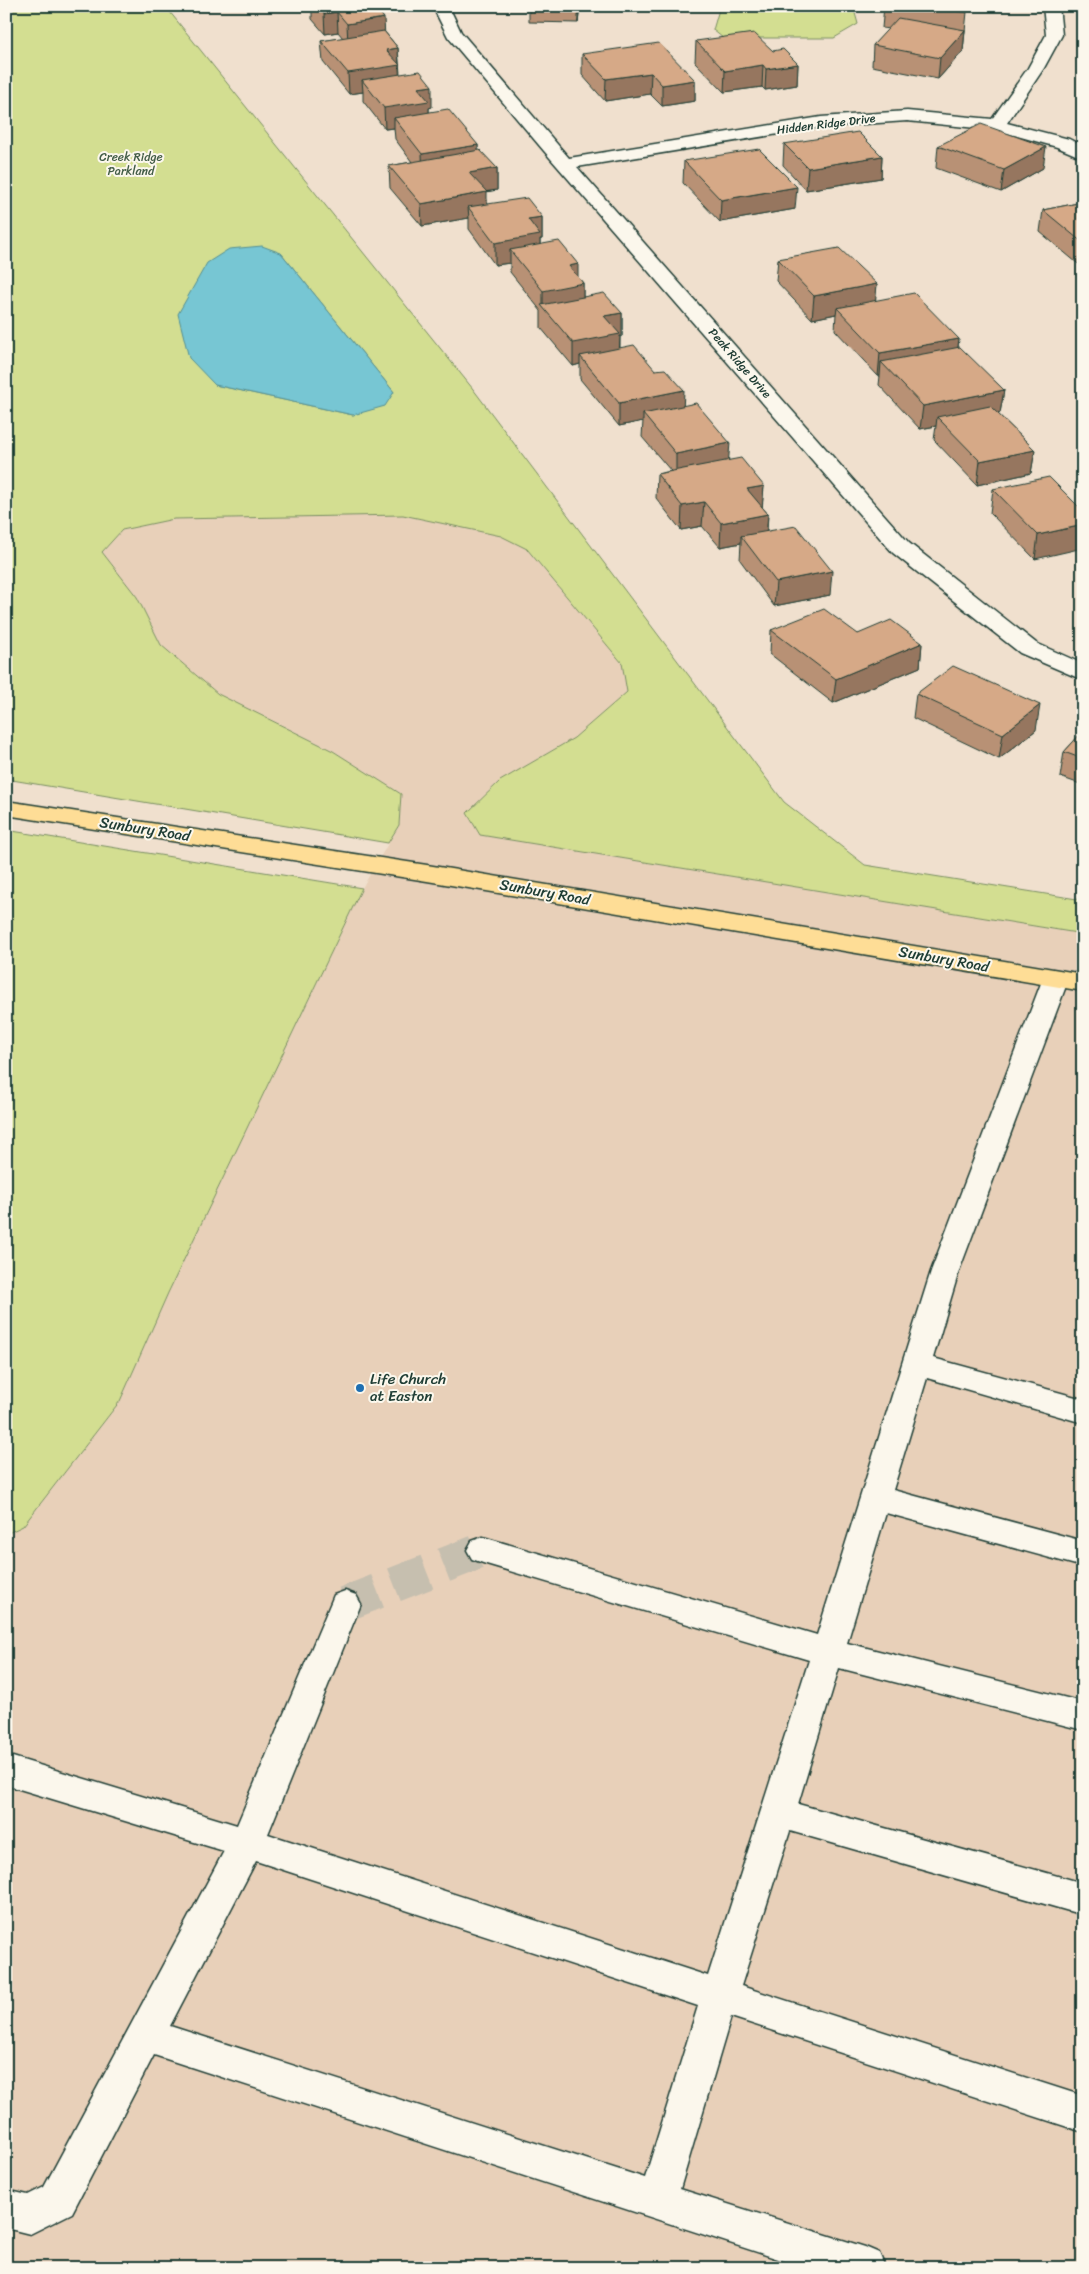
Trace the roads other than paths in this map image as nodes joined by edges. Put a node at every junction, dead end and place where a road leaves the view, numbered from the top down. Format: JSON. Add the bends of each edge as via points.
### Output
{"nodes":[{"id":1,"x":446,"y":6,"type":"edge"},
{"id":2,"x":1051,"y":6,"type":"edge"},
{"id":3,"x":997,"y":125,"type":"junction"},
{"id":4,"x":1083,"y":153,"type":"edge"},
{"id":5,"x":567,"y":164,"type":"junction"},
{"id":6,"x":1083,"y":673,"type":"edge"},
{"id":7,"x":6,"y":808,"type":"edge"},
{"id":8,"x":1069,"y":981,"type":"edge"},
{"id":9,"x":916,"y":1364,"type":"junction"},
{"id":10,"x":1083,"y":1411,"type":"edge"},
{"id":11,"x":875,"y":1498,"type":"junction"},
{"id":12,"x":483,"y":1550,"type":"tunnel mouth"},
{"id":13,"x":1083,"y":1554,"type":"edge"},
{"id":14,"x":345,"y":1604,"type":"dead end"},
{"id":15,"x":828,"y":1652,"type":"junction"},
{"id":16,"x":1083,"y":1716,"type":"edge"},
{"id":17,"x":6,"y":1770,"type":"edge"},
{"id":18,"x":778,"y":1814,"type":"junction"},
{"id":19,"x":247,"y":1843,"type":"junction"},
{"id":20,"x":1083,"y":1899,"type":"edge"},
{"id":21,"x":719,"y":1996,"type":"junction"},
{"id":22,"x":146,"y":2035,"type":"junction"},
{"id":23,"x":1083,"y":2114,"type":"edge"},
{"id":24,"x":657,"y":2201,"type":"junction"},
{"id":25,"x":6,"y":2209,"type":"edge"},
{"id":26,"x":865,"y":2266,"type":"dead end"}],
"edges":[{"from":1,"to":5,"type":"street","name":"Peak Ridge Drive","via":[[442,11],[454,34]]},
{"from":2,"to":3,"type":"street","via":[[1054,35]]},
{"from":3,"to":4,"type":"street","name":"Hidden Ridge Drive","via":[[1063,143]]},
{"from":3,"to":5,"type":"street","name":"Hidden Ridge Drive","via":[[907,116],[821,122]]},
{"from":5,"to":6,"type":"street","name":"Peak Ridge Drive","via":[[901,548],[1028,648]]},
{"from":7,"to":8,"type":"main road","name":"Sunbury Road","via":[[427,873]]},
{"from":8,"to":9,"type":"street","via":[[946,1271]]},
{"from":9,"to":10,"type":"street"},
{"from":9,"to":11,"type":"street"},
{"from":11,"to":13,"type":"street"},
{"from":11,"to":15,"type":"street"},
{"from":12,"to":15,"type":"street"},
{"from":14,"to":19,"type":"street"},
{"from":15,"to":16,"type":"street"},
{"from":15,"to":18,"type":"street"},
{"from":17,"to":19,"type":"street"},
{"from":18,"to":20,"type":"street"},
{"from":18,"to":21,"type":"street"},
{"from":19,"to":21,"type":"street"},
{"from":19,"to":22,"type":"street"},
{"from":21,"to":23,"type":"street"},
{"from":21,"to":24,"type":"street"},
{"from":22,"to":24,"type":"street"},
{"from":22,"to":25,"type":"street","via":[[58,2200],[30,2215]]},
{"from":24,"to":26,"type":"street"}]}
